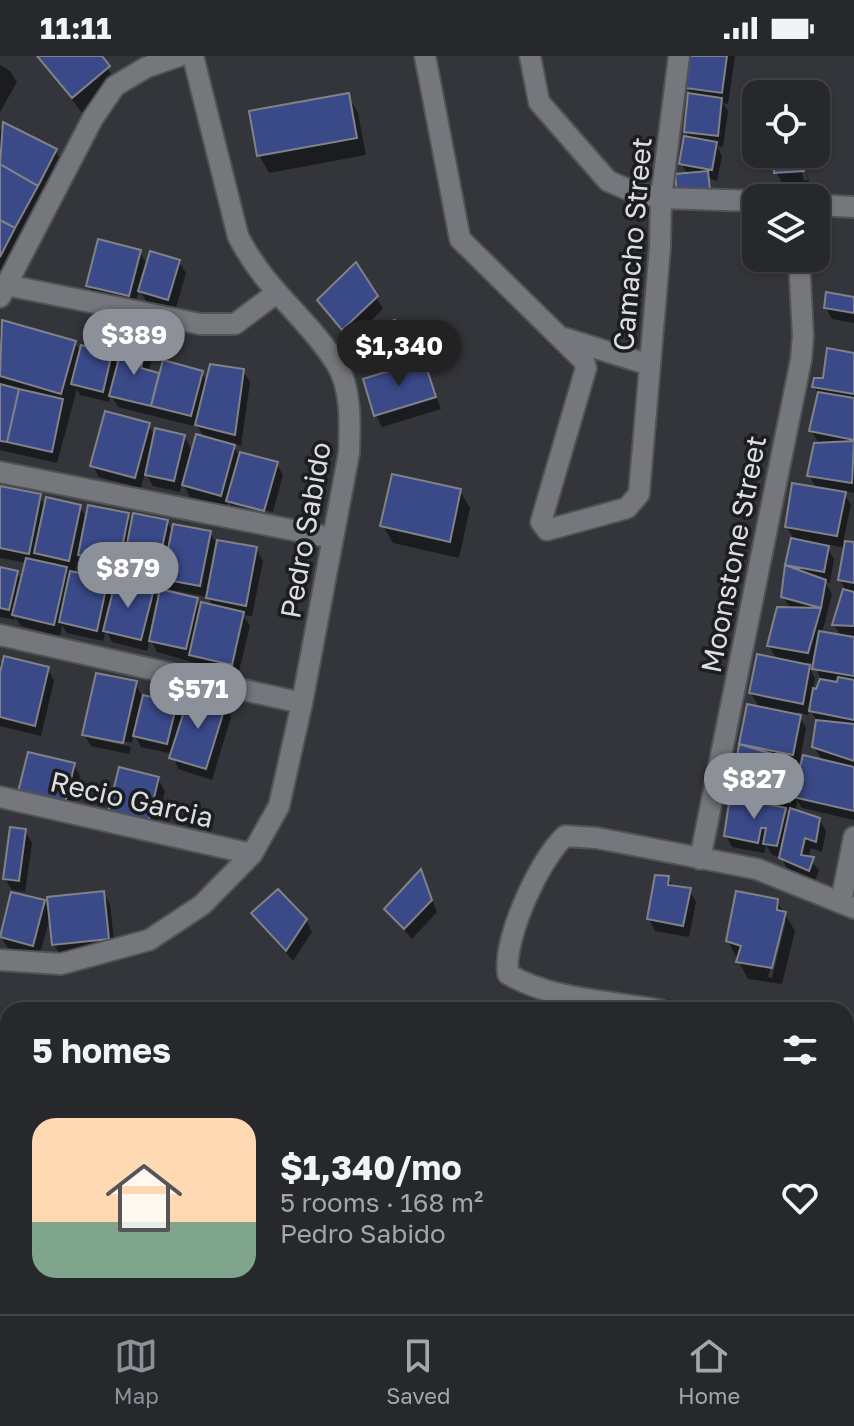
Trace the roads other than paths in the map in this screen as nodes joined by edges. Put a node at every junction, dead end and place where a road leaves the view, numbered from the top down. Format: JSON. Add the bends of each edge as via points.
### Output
{"nodes":[{"id":1,"x":179,"y":56,"type":"edge"},
{"id":2,"x":193,"y":56,"type":"edge"},
{"id":3,"x":425,"y":56,"type":"edge"},
{"id":4,"x":530,"y":56,"type":"edge"},
{"id":5,"x":679,"y":56,"type":"edge"},
{"id":6,"x":661,"y":198,"type":"junction"},
{"id":7,"x":742,"y":201,"type":"edge"},
{"id":8,"x":830,"y":206,"type":"edge"},
{"id":9,"x":854,"y":207,"type":"edge"},
{"id":10,"x":800,"y":272,"type":"edge"},
{"id":11,"x":3,"y":291,"type":"edge"},
{"id":12,"x":275,"y":294,"type":"junction"},
{"id":13,"x":564,"y":338,"type":"junction"},
{"id":14,"x":650,"y":365,"type":"junction"},
{"id":15,"x":0,"y":472,"type":"edge"},
{"id":16,"x":333,"y":538,"type":"junction"},
{"id":17,"x":0,"y":635,"type":"edge"},
{"id":18,"x":302,"y":703,"type":"junction"},
{"id":19,"x":0,"y":797,"type":"edge"},
{"id":20,"x":854,"y":837,"type":"edge"},
{"id":21,"x":252,"y":854,"type":"junction"},
{"id":22,"x":700,"y":859,"type":"junction"},
{"id":23,"x":848,"y":905,"type":"edge"},
{"id":24,"x":0,"y":960,"type":"edge"},
{"id":25,"x":616,"y":1002,"type":"edge"}],
"edges":[{"from":1,"to":11,"type":"street","via":[[115,86]]},
{"from":2,"to":12,"type":"street","name":"Pedro Sabido","via":[[238,236]]},
{"from":3,"to":13,"type":"street","via":[[460,239]]},
{"from":4,"to":6,"type":"street","via":[[539,102],[608,181]]},
{"from":5,"to":6,"type":"street","name":"Camacho Street"},
{"from":6,"to":7,"type":"street"},
{"from":6,"to":14,"type":"street","name":"Camacho Street"},
{"from":8,"to":9,"type":"street"},
{"from":10,"to":22,"type":"street","name":"Moonstone Street","via":[[801,360]]},
{"from":11,"to":12,"type":"street","via":[[200,324],[235,324]]},
{"from":12,"to":16,"type":"street","name":"Pedro Sabido","via":[[337,365],[351,412]]},
{"from":13,"to":14,"type":"street"},
{"from":13,"to":14,"type":"street","name":"Camacho Street","via":[[586,368],[542,527],[547,530],[634,504]]},
{"from":15,"to":16,"type":"street"},
{"from":16,"to":18,"type":"street","name":"Pedro Sabido"},
{"from":17,"to":18,"type":"street"},
{"from":18,"to":21,"type":"street","name":"Pedro Sabido","via":[[279,806]]},
{"from":19,"to":21,"type":"street","name":"Recio Garcia"},
{"from":20,"to":23,"type":"street"},
{"from":21,"to":24,"type":"street","name":"Pedro Sabido","via":[[202,905],[149,940],[61,964]]},
{"from":22,"to":23,"type":"street","via":[[757,869]]},
{"from":22,"to":25,"type":"street","via":[[565,836],[548,858],[511,935],[508,974],[525,984]]}]}
